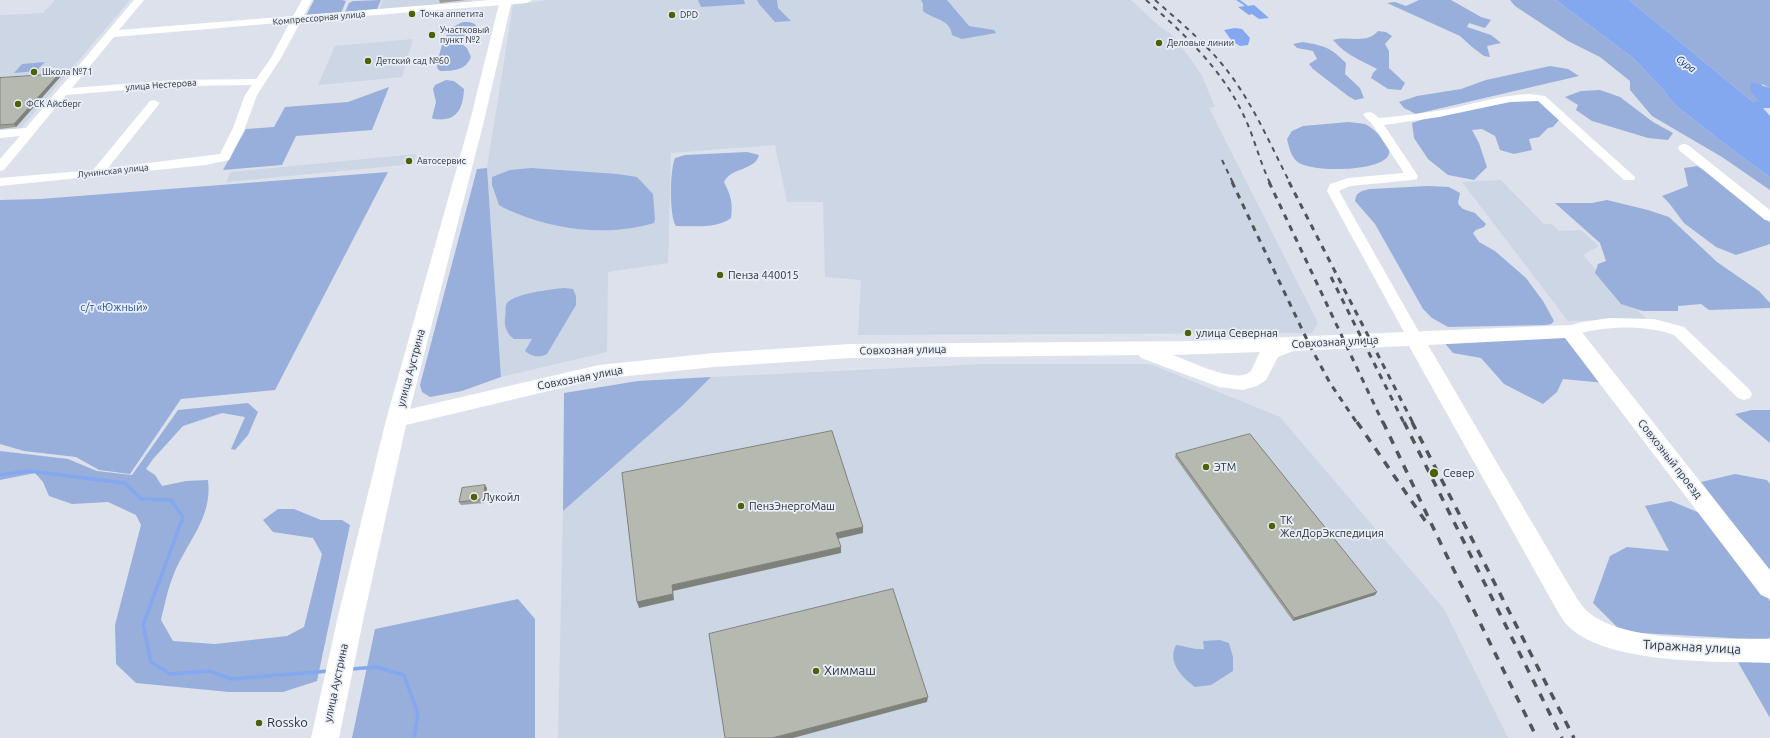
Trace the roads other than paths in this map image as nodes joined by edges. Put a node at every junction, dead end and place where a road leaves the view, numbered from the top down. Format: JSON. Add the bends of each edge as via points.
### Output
{"nodes":[{"id":1,"x":139,"y":0,"type":"edge"},
{"id":2,"x":307,"y":0,"type":"edge"},
{"id":3,"x":527,"y":0,"type":"edge"},
{"id":4,"x":506,"y":1,"type":"edge"},
{"id":5,"x":297,"y":20,"type":"junction"},
{"id":6,"x":110,"y":34,"type":"junction"},
{"id":7,"x":260,"y":82,"type":"junction"},
{"id":8,"x":62,"y":92,"type":"junction"},
{"id":9,"x":154,"y":103,"type":"dead end"},
{"id":10,"x":30,"y":131,"type":"junction"},
{"id":11,"x":0,"y":134,"type":"edge"},
{"id":12,"x":1684,"y":148,"type":"dead end"},
{"id":13,"x":0,"y":167,"type":"edge"},
{"id":14,"x":97,"y":173,"type":"junction"},
{"id":15,"x":1629,"y":177,"type":"dead end"},
{"id":16,"x":0,"y":182,"type":"edge"},
{"id":17,"x":1770,"y":217,"type":"edge"},
{"id":18,"x":1570,"y":331,"type":"junction"},
{"id":19,"x":1415,"y":338,"type":"junction"},
{"id":20,"x":1291,"y":344,"type":"junction"},
{"id":21,"x":1234,"y":346,"type":"junction"},
{"id":22,"x":1138,"y":349,"type":"junction"},
{"id":23,"x":1262,"y":368,"type":"junction"},
{"id":24,"x":1744,"y":394,"type":"dead end"},
{"id":25,"x":397,"y":420,"type":"junction"},
{"id":26,"x":1770,"y":588,"type":"edge"},
{"id":27,"x":1770,"y":651,"type":"edge"},
{"id":28,"x":325,"y":738,"type":"edge"}],
"edges":[{"from":1,"to":6,"type":"street"},
{"from":2,"to":5,"type":"street"},
{"from":3,"to":4,"type":"street","name":"Компрессорная улица"},
{"from":4,"to":5,"type":"street","name":"Компрессорная улица"},
{"from":4,"to":25,"type":"main road","name":"улица Аустрина","via":[[477,121]]},
{"from":5,"to":6,"type":"street","name":"Компрессорная улица"},
{"from":5,"to":7,"type":"street"},
{"from":6,"to":8,"type":"street"},
{"from":7,"to":8,"type":"street","name":"улица Нестерова","via":[[174,83]]},
{"from":7,"to":14,"type":"street","name":"Лунинская улица","via":[[251,95],[225,158]]},
{"from":8,"to":10,"type":"street"},
{"from":9,"to":14,"type":"street"},
{"from":10,"to":11,"type":"street"},
{"from":10,"to":13,"type":"street"},
{"from":12,"to":17,"type":"street"},
{"from":14,"to":16,"type":"street","name":"Лунинская улица"},
{"from":15,"to":19,"type":"street","via":[[1541,98],[1499,100],[1459,110],[1373,118],[1412,176],[1348,182],[1335,187],[1333,191]]},
{"from":18,"to":19,"type":"main road","name":"Совхозная улица"},
{"from":18,"to":24,"type":"street","via":[[1582,326],[1601,324],[1653,323],[1667,326],[1679,331]]},
{"from":18,"to":26,"type":"main road","name":"Совхозный проезд"},
{"from":19,"to":20,"type":"main road","name":"Совхозная улица"},
{"from":19,"to":27,"type":"main road","name":"Тиражная улица","via":[[1558,589],[1579,620],[1593,630],[1621,640],[1656,647]]},
{"from":20,"to":21,"type":"main road","name":"Совхозная улица"},
{"from":20,"to":23,"type":"main road","via":[[1270,352]]},
{"from":21,"to":22,"type":"main road","name":"Совхозная улица"},
{"from":21,"to":23,"type":"main road","via":[[1251,354]]},
{"from":22,"to":23,"type":"main road","via":[[1226,382],[1243,383],[1255,379]]},
{"from":22,"to":25,"type":"main road","name":"Совхозная улица","via":[[850,351],[706,361],[599,372]]},
{"from":25,"to":28,"type":"main road","name":"улица Аустрина"}]}
